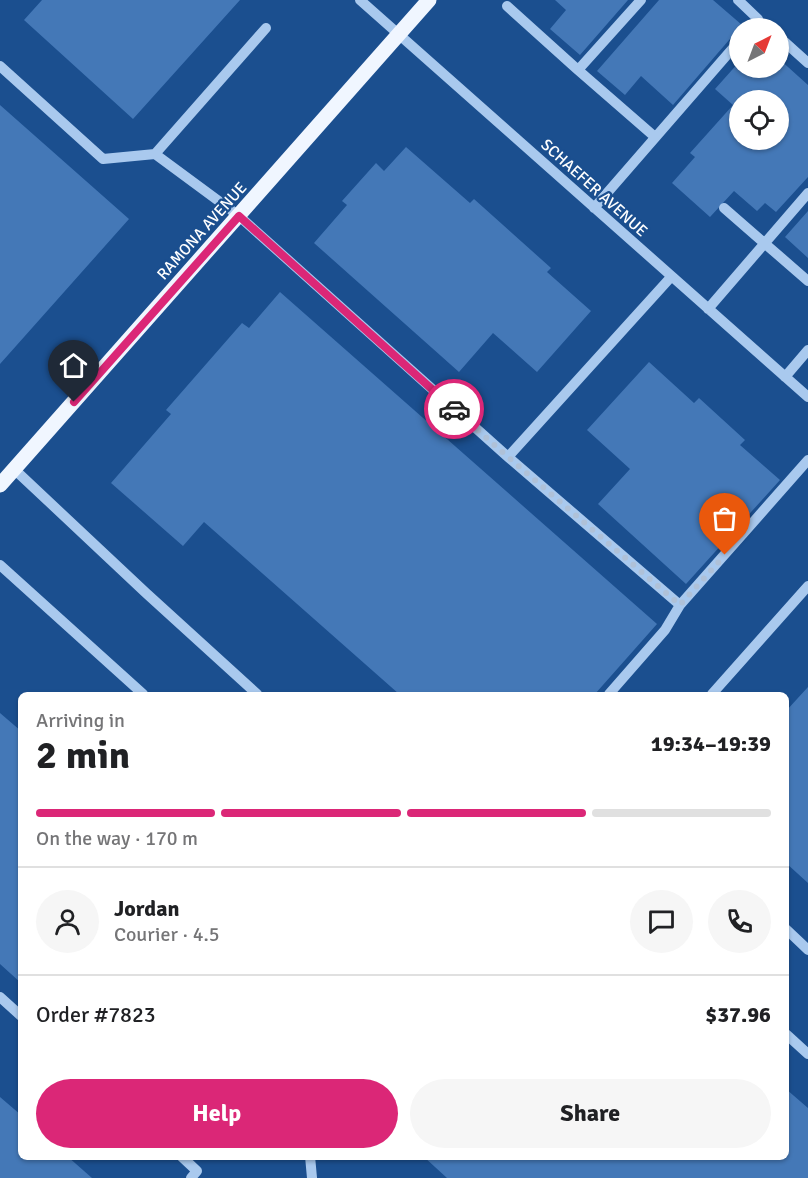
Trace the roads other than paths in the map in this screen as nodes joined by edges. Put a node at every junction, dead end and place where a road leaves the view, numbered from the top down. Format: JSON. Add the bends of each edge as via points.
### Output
{"nodes":[{"id":1,"x":360,"y":0,"type":"edge"},
{"id":2,"x":429,"y":0,"type":"edge"},
{"id":3,"x":641,"y":0,"type":"edge"},
{"id":4,"x":738,"y":0,"type":"edge"},
{"id":5,"x":507,"y":6,"type":"dead end"},
{"id":6,"x":757,"y":18,"type":"edge"},
{"id":7,"x":266,"y":28,"type":"dead end"},
{"id":8,"x":398,"y":35,"type":"junction"},
{"id":9,"x":789,"y":46,"type":"edge"},
{"id":10,"x":729,"y":53,"type":"edge"},
{"id":11,"x":808,"y":63,"type":"edge"},
{"id":12,"x":0,"y":66,"type":"edge"},
{"id":13,"x":578,"y":70,"type":"junction"},
{"id":14,"x":655,"y":137,"type":"junction"},
{"id":15,"x":155,"y":154,"type":"junction"},
{"id":16,"x":808,"y":193,"type":"edge"},
{"id":17,"x":594,"y":208,"type":"junction"},
{"id":18,"x":724,"y":208,"type":"dead end"},
{"id":19,"x":239,"y":216,"type":"junction"},
{"id":20,"x":764,"y":243,"type":"junction"},
{"id":21,"x":671,"y":277,"type":"junction"},
{"id":22,"x":808,"y":281,"type":"edge"},
{"id":23,"x":708,"y":309,"type":"junction"},
{"id":24,"x":808,"y":350,"type":"edge"},
{"id":25,"x":785,"y":377,"type":"junction"},
{"id":26,"x":808,"y":397,"type":"edge"},
{"id":27,"x":508,"y":457,"type":"junction"},
{"id":28,"x":808,"y":460,"type":"edge"},
{"id":29,"x":14,"y":469,"type":"junction"},
{"id":30,"x":0,"y":485,"type":"edge"},
{"id":31,"x":0,"y":565,"type":"edge"},
{"id":32,"x":808,"y":586,"type":"edge"},
{"id":33,"x":680,"y":605,"type":"junction"},
{"id":34,"x":141,"y":692,"type":"edge"},
{"id":35,"x":255,"y":692,"type":"edge"},
{"id":36,"x":611,"y":692,"type":"edge"},
{"id":37,"x":714,"y":692,"type":"edge"},
{"id":38,"x":789,"y":932,"type":"edge"},
{"id":39,"x":808,"y":950,"type":"edge"},
{"id":40,"x":0,"y":997,"type":"edge"},
{"id":41,"x":18,"y":1013,"type":"edge"},
{"id":42,"x":789,"y":1037,"type":"edge"},
{"id":43,"x":808,"y":1054,"type":"edge"},
{"id":44,"x":185,"y":1160,"type":"edge"},
{"id":45,"x":310,"y":1160,"type":"edge"},
{"id":46,"x":191,"y":1178,"type":"edge"},
{"id":47,"x":312,"y":1178,"type":"edge"}],
"edges":[{"from":1,"to":8,"type":"street","name":"SCHAEFER AVENUE"},
{"from":2,"to":8,"type":"main road","name":"RAMONA AVENUE"},
{"from":3,"to":13,"type":"street"},
{"from":4,"to":6,"type":"street"},
{"from":5,"to":13,"type":"street"},
{"from":7,"to":15,"type":"street"},
{"from":8,"to":17,"type":"street","name":"SCHAEFER AVENUE"},
{"from":8,"to":19,"type":"main road","name":"RAMONA AVENUE"},
{"from":9,"to":11,"type":"street"},
{"from":10,"to":14,"type":"street"},
{"from":12,"to":15,"type":"street","via":[[103,159]]},
{"from":13,"to":14,"type":"street"},
{"from":14,"to":17,"type":"street"},
{"from":15,"to":19,"type":"street"},
{"from":16,"to":20,"type":"street"},
{"from":17,"to":21,"type":"street","name":"SCHAEFER AVENUE"},
{"from":18,"to":20,"type":"street"},
{"from":19,"to":27,"type":"street"},
{"from":19,"to":29,"type":"main road","name":"RAMONA AVENUE"},
{"from":20,"to":22,"type":"street"},
{"from":20,"to":23,"type":"street"},
{"from":21,"to":23,"type":"street","name":"SCHAEFER AVENUE"},
{"from":21,"to":27,"type":"street"},
{"from":23,"to":25,"type":"street","name":"SCHAEFER AVENUE"},
{"from":24,"to":25,"type":"street"},
{"from":25,"to":26,"type":"street","name":"SCHAEFER AVENUE"},
{"from":27,"to":33,"type":"street"},
{"from":28,"to":33,"type":"street"},
{"from":29,"to":30,"type":"main road","name":"RAMONA AVENUE"},
{"from":29,"to":35,"type":"street"},
{"from":31,"to":34,"type":"street"},
{"from":32,"to":37,"type":"street"},
{"from":33,"to":36,"type":"street","via":[[665,630]]},
{"from":38,"to":39,"type":"street"},
{"from":40,"to":41,"type":"street"},
{"from":42,"to":43,"type":"street"},
{"from":44,"to":46,"type":"street","via":[[197,1171]]},
{"from":45,"to":47,"type":"street"}]}
